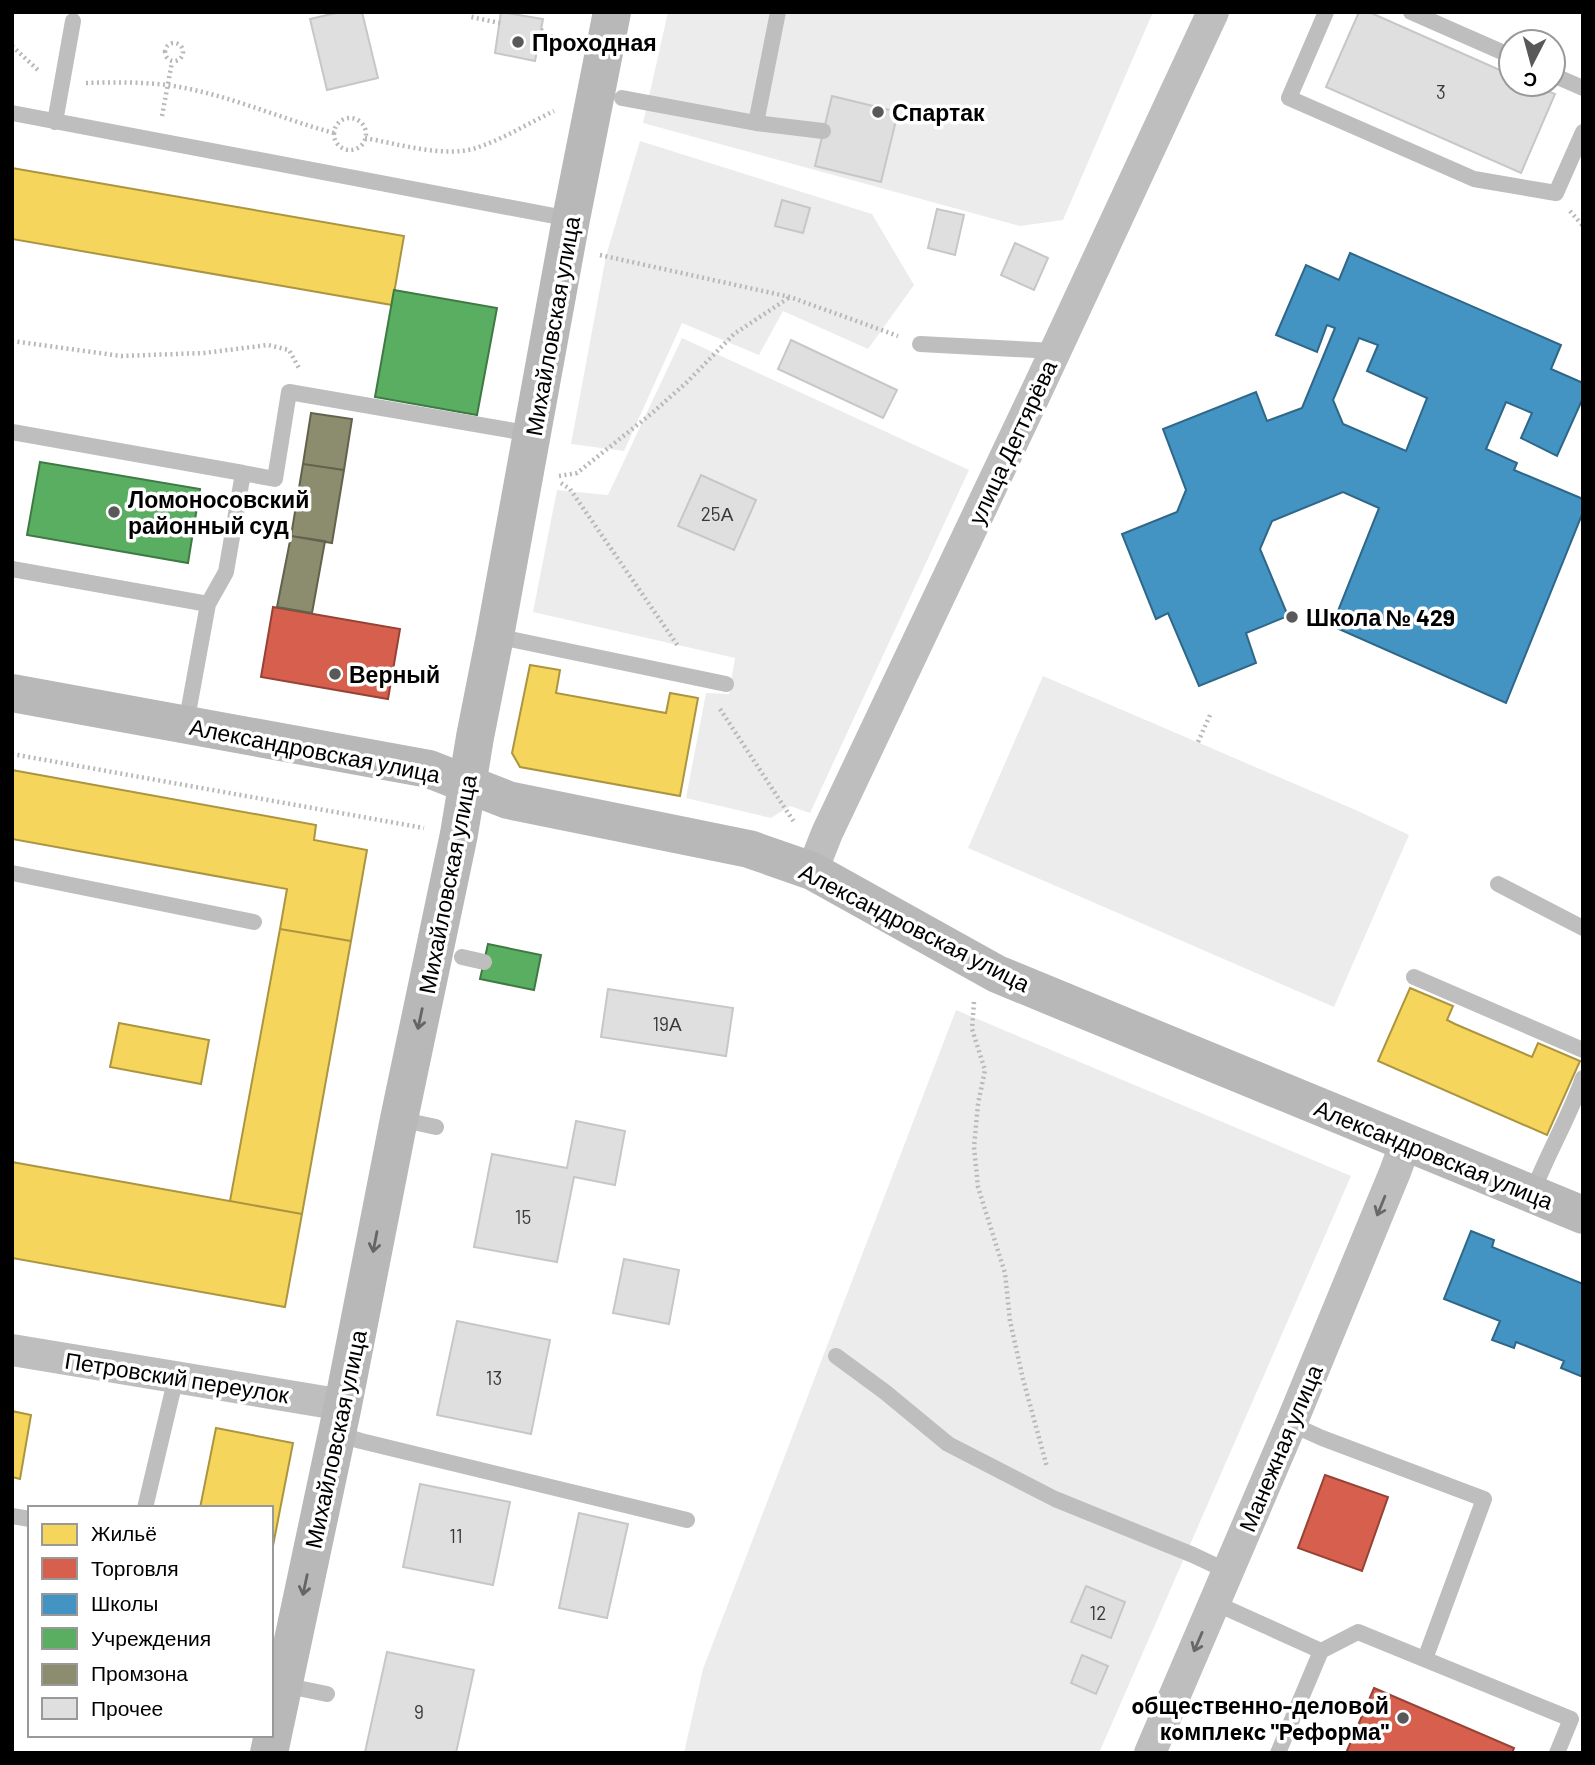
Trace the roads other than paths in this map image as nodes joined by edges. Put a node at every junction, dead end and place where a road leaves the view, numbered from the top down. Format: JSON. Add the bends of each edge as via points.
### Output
{"nodes":[{"id":1,"x":612,"y":12,"type":"edge"},
{"id":2,"x":778,"y":12,"type":"edge"},
{"id":3,"x":1213,"y":12,"type":"edge"},
{"id":4,"x":1326,"y":12,"type":"edge"},
{"id":5,"x":1411,"y":12,"type":"edge"},
{"id":6,"x":73,"y":22,"type":"dead end"},
{"id":7,"x":1497,"y":50,"type":"edge"},
{"id":8,"x":622,"y":98,"type":"dead end"},
{"id":9,"x":12,"y":113,"type":"edge"},
{"id":10,"x":55,"y":121,"type":"junction"},
{"id":11,"x":756,"y":123,"type":"junction"},
{"id":12,"x":823,"y":131,"type":"dead end"},
{"id":13,"x":1583,"y":132,"type":"edge"},
{"id":14,"x":571,"y":219,"type":"junction"},
{"id":15,"x":920,"y":344,"type":"road end"},
{"id":16,"x":1054,"y":351,"type":"junction"},
{"id":17,"x":12,"y":432,"type":"edge"},
{"id":18,"x":532,"y":434,"type":"junction"},
{"id":19,"x":243,"y":473,"type":"junction"},
{"id":20,"x":12,"y":569,"type":"edge"},
{"id":21,"x":208,"y":604,"type":"junction"},
{"id":22,"x":495,"y":636,"type":"junction"},
{"id":23,"x":726,"y":684,"type":"dead end"},
{"id":24,"x":12,"y":693,"type":"edge"},
{"id":25,"x":186,"y":724,"type":"junction"},
{"id":26,"x":468,"y":784,"type":"junction"},
{"id":27,"x":812,"y":871,"type":"junction"},
{"id":28,"x":12,"y":873,"type":"edge"},
{"id":29,"x":1498,"y":884,"type":"dead end"},
{"id":30,"x":254,"y":922,"type":"dead end"},
{"id":31,"x":1583,"y":928,"type":"edge"},
{"id":32,"x":462,"y":957,"type":"dead end"},
{"id":33,"x":484,"y":962,"type":"dead end"},
{"id":34,"x":1414,"y":977,"type":"dead end"},
{"id":35,"x":1583,"y":1050,"type":"edge"},
{"id":36,"x":1583,"y":1078,"type":"edge"},
{"id":37,"x":1406,"y":1142,"type":"junction"},
{"id":38,"x":1532,"y":1194,"type":"junction"},
{"id":39,"x":1583,"y":1214,"type":"edge"},
{"id":40,"x":12,"y":1350,"type":"edge"},
{"id":41,"x":836,"y":1356,"type":"dead end"},
{"id":42,"x":176,"y":1377,"type":"junction"},
{"id":43,"x":340,"y":1420,"type":"junction"},
{"id":44,"x":1291,"y":1424,"type":"junction"},
{"id":45,"x":145,"y":1506,"type":"edge"},
{"id":46,"x":687,"y":1520,"type":"dead end"},
{"id":47,"x":1227,"y":1571,"type":"junction"},
{"id":48,"x":1215,"y":1603,"type":"junction"},
{"id":49,"x":1321,"y":1651,"type":"junction"},
{"id":50,"x":1425,"y":1659,"type":"junction"},
{"id":51,"x":283,"y":1685,"type":"junction"},
{"id":52,"x":327,"y":1694,"type":"dead end"},
{"id":53,"x":270,"y":1753,"type":"edge"},
{"id":54,"x":1150,"y":1753,"type":"edge"},
{"id":55,"x":1278,"y":1753,"type":"edge"},
{"id":56,"x":1558,"y":1753,"type":"edge"}],
"edges":[{"from":1,"to":14,"type":"street","name":"Михайловская улица"},
{"from":2,"to":11,"type":"lane"},
{"from":3,"to":16,"type":"street","name":"улица Дегтярёва"},
{"from":4,"to":13,"type":"lane","via":[[1289,98],[1475,180],[1556,193]]},
{"from":5,"to":7,"type":"lane"},
{"from":6,"to":10,"type":"lane"},
{"from":8,"to":11,"type":"lane"},
{"from":9,"to":10,"type":"lane"},
{"from":10,"to":14,"type":"lane"},
{"from":11,"to":12,"type":"lane"},
{"from":14,"to":18,"type":"street","name":"Михайловская улица"},
{"from":15,"to":16,"type":"lane"},
{"from":16,"to":27,"type":"street","name":"улица Дегтярёва"},
{"from":17,"to":19,"type":"lane"},
{"from":18,"to":19,"type":"lane","via":[[289,392],[275,479]]},
{"from":18,"to":22,"type":"street","name":"Михайловская улица"},
{"from":19,"to":21,"type":"lane","via":[[226,572]]},
{"from":20,"to":21,"type":"lane"},
{"from":21,"to":25,"type":"lane"},
{"from":22,"to":23,"type":"lane"},
{"from":22,"to":26,"type":"street","name":"Михайловская улица"},
{"from":24,"to":25,"type":"street","name":"Александровская улица"},
{"from":25,"to":26,"type":"street","name":"Александровская улица","via":[[429,769]]},
{"from":26,"to":27,"type":"street","name":"Александровская улица","via":[[509,800],[749,849]]},
{"from":26,"to":43,"type":"street","name":"Михайловская улица","one_way":true,"via":[[418,1123]]},
{"from":27,"to":37,"type":"street","name":"Александровская улица","via":[[997,974]]},
{"from":28,"to":30,"type":"lane"},
{"from":29,"to":31,"type":"lane"},
{"from":32,"to":33,"type":"lane"},
{"from":34,"to":35,"type":"lane"},
{"from":36,"to":38,"type":"lane"},
{"from":37,"to":38,"type":"street","name":"Александровская улица"},
{"from":37,"to":44,"type":"street","name":"Манежная улица","one_way":true},
{"from":38,"to":39,"type":"street","name":"Александровская улица"},
{"from":40,"to":42,"type":"street","name":"Петровский переулок"},
{"from":41,"to":47,"type":"lane","via":[[948,1444],[1055,1499]]},
{"from":42,"to":43,"type":"street","name":"Петровский переулок"},
{"from":42,"to":45,"type":"lane"},
{"from":43,"to":46,"type":"lane","via":[[360,1441]]},
{"from":43,"to":51,"type":"street","name":"Михайловская улица","one_way":true},
{"from":44,"to":47,"type":"street","name":"Манежная улица"},
{"from":44,"to":50,"type":"lane","via":[[1484,1499]]},
{"from":47,"to":48,"type":"street","name":"Манежная улица"},
{"from":48,"to":49,"type":"lane"},
{"from":48,"to":54,"type":"street","name":"Манежная улица","one_way":true},
{"from":49,"to":50,"type":"lane","via":[[1358,1632]]},
{"from":49,"to":55,"type":"lane"},
{"from":50,"to":56,"type":"lane","via":[[1571,1719]]},
{"from":51,"to":52,"type":"lane"},
{"from":51,"to":53,"type":"street","name":"Михайловская улица"}]}
